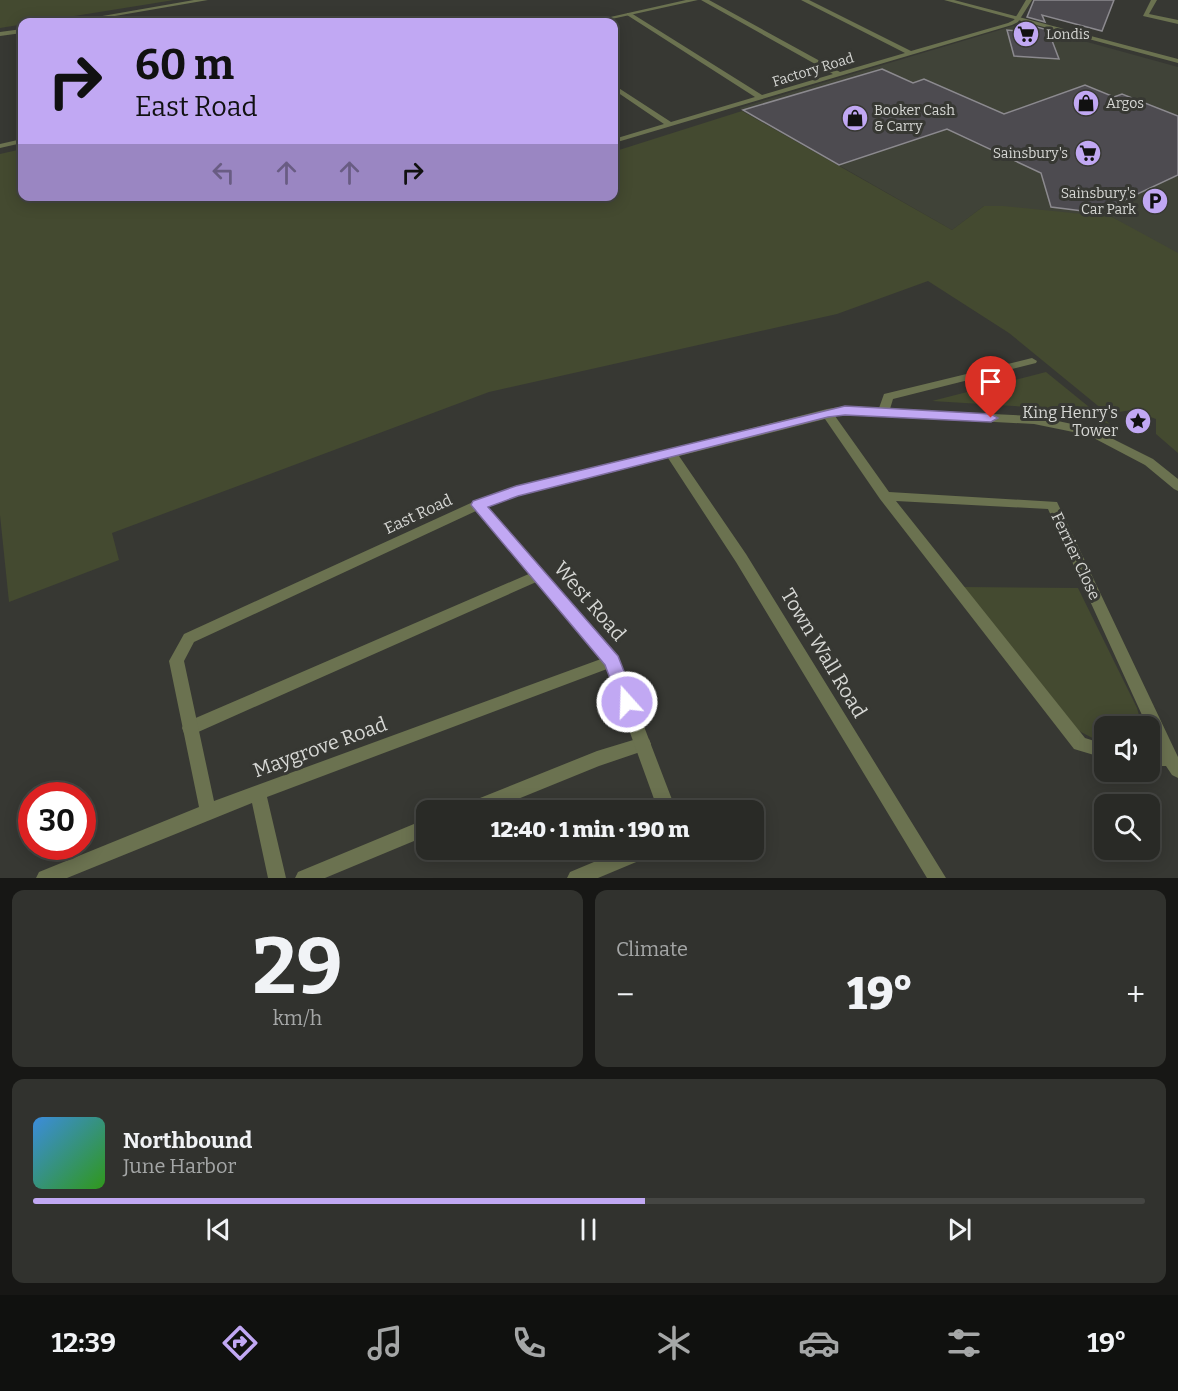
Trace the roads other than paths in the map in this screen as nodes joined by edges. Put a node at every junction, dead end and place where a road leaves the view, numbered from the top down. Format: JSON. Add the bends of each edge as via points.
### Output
{"nodes":[{"id":1,"x":205,"y":0,"type":"edge"},
{"id":2,"x":695,"y":0,"type":"edge"},
{"id":3,"x":704,"y":0,"type":"edge"},
{"id":4,"x":804,"y":0,"type":"edge"},
{"id":5,"x":947,"y":0,"type":"edge"},
{"id":6,"x":1029,"y":0,"type":"edge"},
{"id":7,"x":1154,"y":0,"type":"edge"},
{"id":8,"x":629,"y":14,"type":"junction"},
{"id":9,"x":1017,"y":17,"type":"junction"},
{"id":10,"x":95,"y":18,"type":"edge"},
{"id":11,"x":610,"y":18,"type":"edge"},
{"id":12,"x":1178,"y":22,"type":"edge"},
{"id":13,"x":18,"y":32,"type":"edge"},
{"id":14,"x":0,"y":34,"type":"edge"},
{"id":15,"x":910,"y":53,"type":"junction"},
{"id":16,"x":1178,"y":61,"type":"edge"},
{"id":17,"x":840,"y":75,"type":"junction"},
{"id":18,"x":618,"y":90,"type":"edge"},
{"id":19,"x":762,"y":98,"type":"junction"},
{"id":20,"x":671,"y":125,"type":"junction"},
{"id":21,"x":618,"y":140,"type":"edge"},
{"id":22,"x":18,"y":142,"type":"edge"},
{"id":23,"x":0,"y":146,"type":"edge"},
{"id":24,"x":1032,"y":361,"type":"dead end"},
{"id":25,"x":883,"y":412,"type":"junction"},
{"id":26,"x":828,"y":413,"type":"junction"},
{"id":27,"x":671,"y":453,"type":"junction"},
{"id":28,"x":1178,"y":486,"type":"edge"},
{"id":29,"x":885,"y":496,"type":"junction"},
{"id":30,"x":478,"y":505,"type":"junction"},
{"id":31,"x":538,"y":575,"type":"junction"},
{"id":32,"x":612,"y":661,"type":"junction"},
{"id":33,"x":190,"y":728,"type":"junction"},
{"id":34,"x":643,"y":744,"type":"junction"},
{"id":35,"x":1094,"y":748,"type":"edge"},
{"id":36,"x":1174,"y":764,"type":"edge"},
{"id":37,"x":258,"y":792,"type":"junction"},
{"id":38,"x":496,"y":800,"type":"edge"},
{"id":39,"x":663,"y":800,"type":"edge"},
{"id":40,"x":208,"y":811,"type":"junction"},
{"id":41,"x":416,"y":832,"type":"edge"},
{"id":42,"x":620,"y":860,"type":"edge"},
{"id":43,"x":45,"y":878,"type":"edge"},
{"id":44,"x":277,"y":878,"type":"edge"},
{"id":45,"x":304,"y":878,"type":"edge"},
{"id":46,"x":576,"y":878,"type":"edge"},
{"id":47,"x":937,"y":878,"type":"edge"}],
"edges":[{"from":1,"to":10,"type":"street"},
{"from":2,"to":8,"type":"street"},
{"from":3,"to":17,"type":"street"},
{"from":4,"to":15,"type":"street"},
{"from":5,"to":9,"type":"street"},
{"from":6,"to":9,"type":"street"},
{"from":7,"to":12,"type":"street","via":[[1145,15]]},
{"from":8,"to":11,"type":"street"},
{"from":8,"to":19,"type":"street"},
{"from":9,"to":15,"type":"street","name":"Factory Road","via":[[1010,24]]},
{"from":9,"to":16,"type":"street"},
{"from":13,"to":14,"type":"street"},
{"from":15,"to":17,"type":"street","name":"Factory Road"},
{"from":17,"to":19,"type":"street","name":"Factory Road"},
{"from":18,"to":20,"type":"street"},
{"from":19,"to":20,"type":"street","name":"Factory Road"},
{"from":20,"to":21,"type":"street","name":"Factory Road"},
{"from":22,"to":23,"type":"street"},
{"from":24,"to":25,"type":"street","via":[[888,397]]},
{"from":25,"to":26,"type":"street","name":"East Road"},
{"from":25,"to":28,"type":"street","name":"East Road","via":[[1034,420],[1091,432],[1149,462]]},
{"from":26,"to":27,"type":"street","name":"East Road"},
{"from":26,"to":29,"type":"street"},
{"from":27,"to":30,"type":"street","name":"East Road"},
{"from":27,"to":47,"type":"street","name":"Town Wall Road","via":[[741,558]]},
{"from":29,"to":35,"type":"street","via":[[1080,744]]},
{"from":29,"to":36,"type":"street","name":"Ferrier Close","via":[[1052,505]]},
{"from":30,"to":31,"type":"street","name":"West Road"},
{"from":30,"to":33,"type":"street","name":"East Road","via":[[189,638],[177,661]]},
{"from":31,"to":32,"type":"street","name":"West Road"},
{"from":31,"to":33,"type":"street"},
{"from":32,"to":34,"type":"street","name":"West Road"},
{"from":32,"to":37,"type":"street","name":"Maygrove Road"},
{"from":33,"to":40,"type":"street","name":"East Road"},
{"from":34,"to":38,"type":"street"},
{"from":34,"to":39,"type":"street","name":"West Road"},
{"from":37,"to":40,"type":"street","name":"Maygrove Road"},
{"from":37,"to":44,"type":"street"},
{"from":40,"to":43,"type":"street","name":"Maygrove Road"},
{"from":41,"to":45,"type":"street"},
{"from":42,"to":46,"type":"street"}]}
